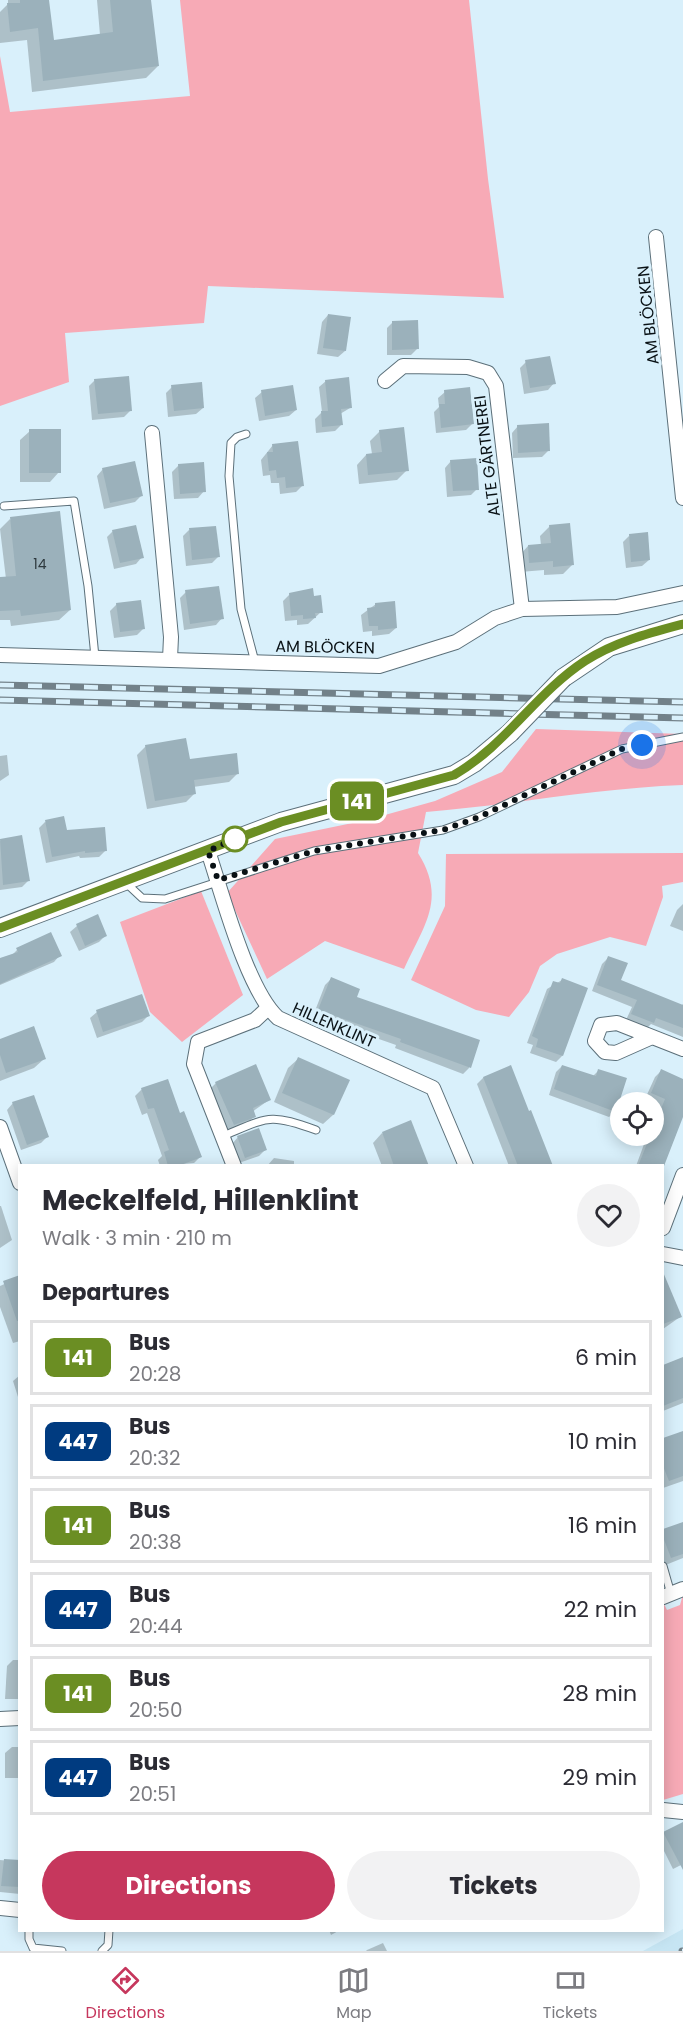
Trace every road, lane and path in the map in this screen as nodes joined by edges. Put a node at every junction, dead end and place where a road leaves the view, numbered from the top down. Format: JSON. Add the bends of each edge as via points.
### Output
{"nodes":[{"id":1,"x":656,"y":237,"type":"dead end"},
{"id":2,"x":386,"y":381,"type":"dead end"},
{"id":3,"x":153,"y":434,"type":"dead end"},
{"id":4,"x":246,"y":434,"type":"dead end"},
{"id":5,"x":683,"y":498,"type":"edge"},
{"id":6,"x":4,"y":506,"type":"dead end"},
{"id":7,"x":683,"y":593,"type":"edge"},
{"id":8,"x":522,"y":609,"type":"junction"},
{"id":9,"x":683,"y":624,"type":"edge"},
{"id":10,"x":0,"y":655,"type":"edge"},
{"id":11,"x":95,"y":657,"type":"junction"},
{"id":12,"x":170,"y":659,"type":"junction"},
{"id":13,"x":255,"y":662,"type":"junction"},
{"id":14,"x":683,"y":737,"type":"edge"},
{"id":15,"x":208,"y":851,"type":"junction"},
{"id":16,"x":218,"y":880,"type":"junction"},
{"id":17,"x":124,"y":881,"type":"junction"},
{"id":18,"x":0,"y":928,"type":"edge"},
{"id":19,"x":267,"y":1008,"type":"junction"},
{"id":20,"x":652,"y":1037,"type":"dead end"},
{"id":21,"x":683,"y":1049,"type":"edge"},
{"id":22,"x":0,"y":1127,"type":"edge"},
{"id":23,"x":316,"y":1130,"type":"dead end"},
{"id":24,"x":223,"y":1136,"type":"junction"},
{"id":25,"x":233,"y":1164,"type":"edge"},
{"id":26,"x":465,"y":1164,"type":"edge"},
{"id":27,"x":683,"y":1175,"type":"edge"},
{"id":28,"x":18,"y":1177,"type":"edge"},
{"id":29,"x":664,"y":1225,"type":"edge"},
{"id":30,"x":664,"y":1254,"type":"edge"},
{"id":31,"x":683,"y":1258,"type":"edge"},
{"id":32,"x":664,"y":1569,"type":"edge"},
{"id":33,"x":672,"y":1593,"type":"edge"},
{"id":34,"x":18,"y":1718,"type":"edge"},
{"id":35,"x":0,"y":1719,"type":"edge"},
{"id":36,"x":664,"y":1810,"type":"edge"},
{"id":37,"x":683,"y":1812,"type":"edge"},
{"id":38,"x":0,"y":1908,"type":"edge"},
{"id":39,"x":18,"y":1910,"type":"edge"},
{"id":40,"x":29,"y":1932,"type":"edge"},
{"id":41,"x":109,"y":1932,"type":"edge"},
{"id":42,"x":62,"y":1951,"type":"edge"},
{"id":43,"x":102,"y":1951,"type":"edge"}],
"edges":[{"from":1,"to":5,"type":"street","name":"AM BLÖCKEN"},
{"from":2,"to":8,"type":"street","name":"ALTE GÄRTNEREI","via":[[403,366],[468,367],[488,373],[496,386]]},
{"from":3,"to":12,"type":"street"},
{"from":4,"to":13,"type":"lane","via":[[231,443],[229,476],[241,609]]},
{"from":6,"to":11,"type":"lane","via":[[74,501]]},
{"from":7,"to":8,"type":"street","name":"AM BLÖCKEN","via":[[617,607]]},
{"from":8,"to":13,"type":"street","name":"AM BLÖCKEN","via":[[495,618],[456,642],[379,666]]},
{"from":9,"to":15,"type":"street","bridge":true,"via":[[609,647],[563,678],[510,733],[454,775],[314,812]]},
{"from":10,"to":11,"type":"street","name":"AM BLÖCKEN"},
{"from":11,"to":12,"type":"street","name":"AM BLÖCKEN"},
{"from":12,"to":13,"type":"street","name":"AM BLÖCKEN"},
{"from":14,"to":16,"type":"lane","via":[[622,749],[443,830],[314,851]]},
{"from":15,"to":16,"type":"street","name":"HILLENKLINT"},
{"from":15,"to":17,"type":"street"},
{"from":16,"to":17,"type":"lane","via":[[165,898],[142,898]]},
{"from":16,"to":19,"type":"street","name":"HILLENKLINT"},
{"from":17,"to":18,"type":"street"},
{"from":19,"to":24,"type":"street","via":[[255,1020],[198,1042],[194,1064]]},
{"from":19,"to":26,"type":"street","name":"HILLENKLINT","via":[[278,1018],[433,1088]]},
{"from":20,"to":21,"type":"street"},
{"from":22,"to":28,"type":"street"},
{"from":23,"to":24,"type":"lane","via":[[274,1118]]},
{"from":24,"to":25,"type":"street"},
{"from":27,"to":29,"type":"street"},
{"from":30,"to":31,"type":"street"},
{"from":32,"to":33,"type":"lane"},
{"from":34,"to":35,"type":"street"},
{"from":36,"to":37,"type":"street"},
{"from":38,"to":39,"type":"street"},
{"from":40,"to":42,"type":"lane","via":[[33,1948]]},
{"from":41,"to":43,"type":"lane","via":[[108,1945]]}]}
